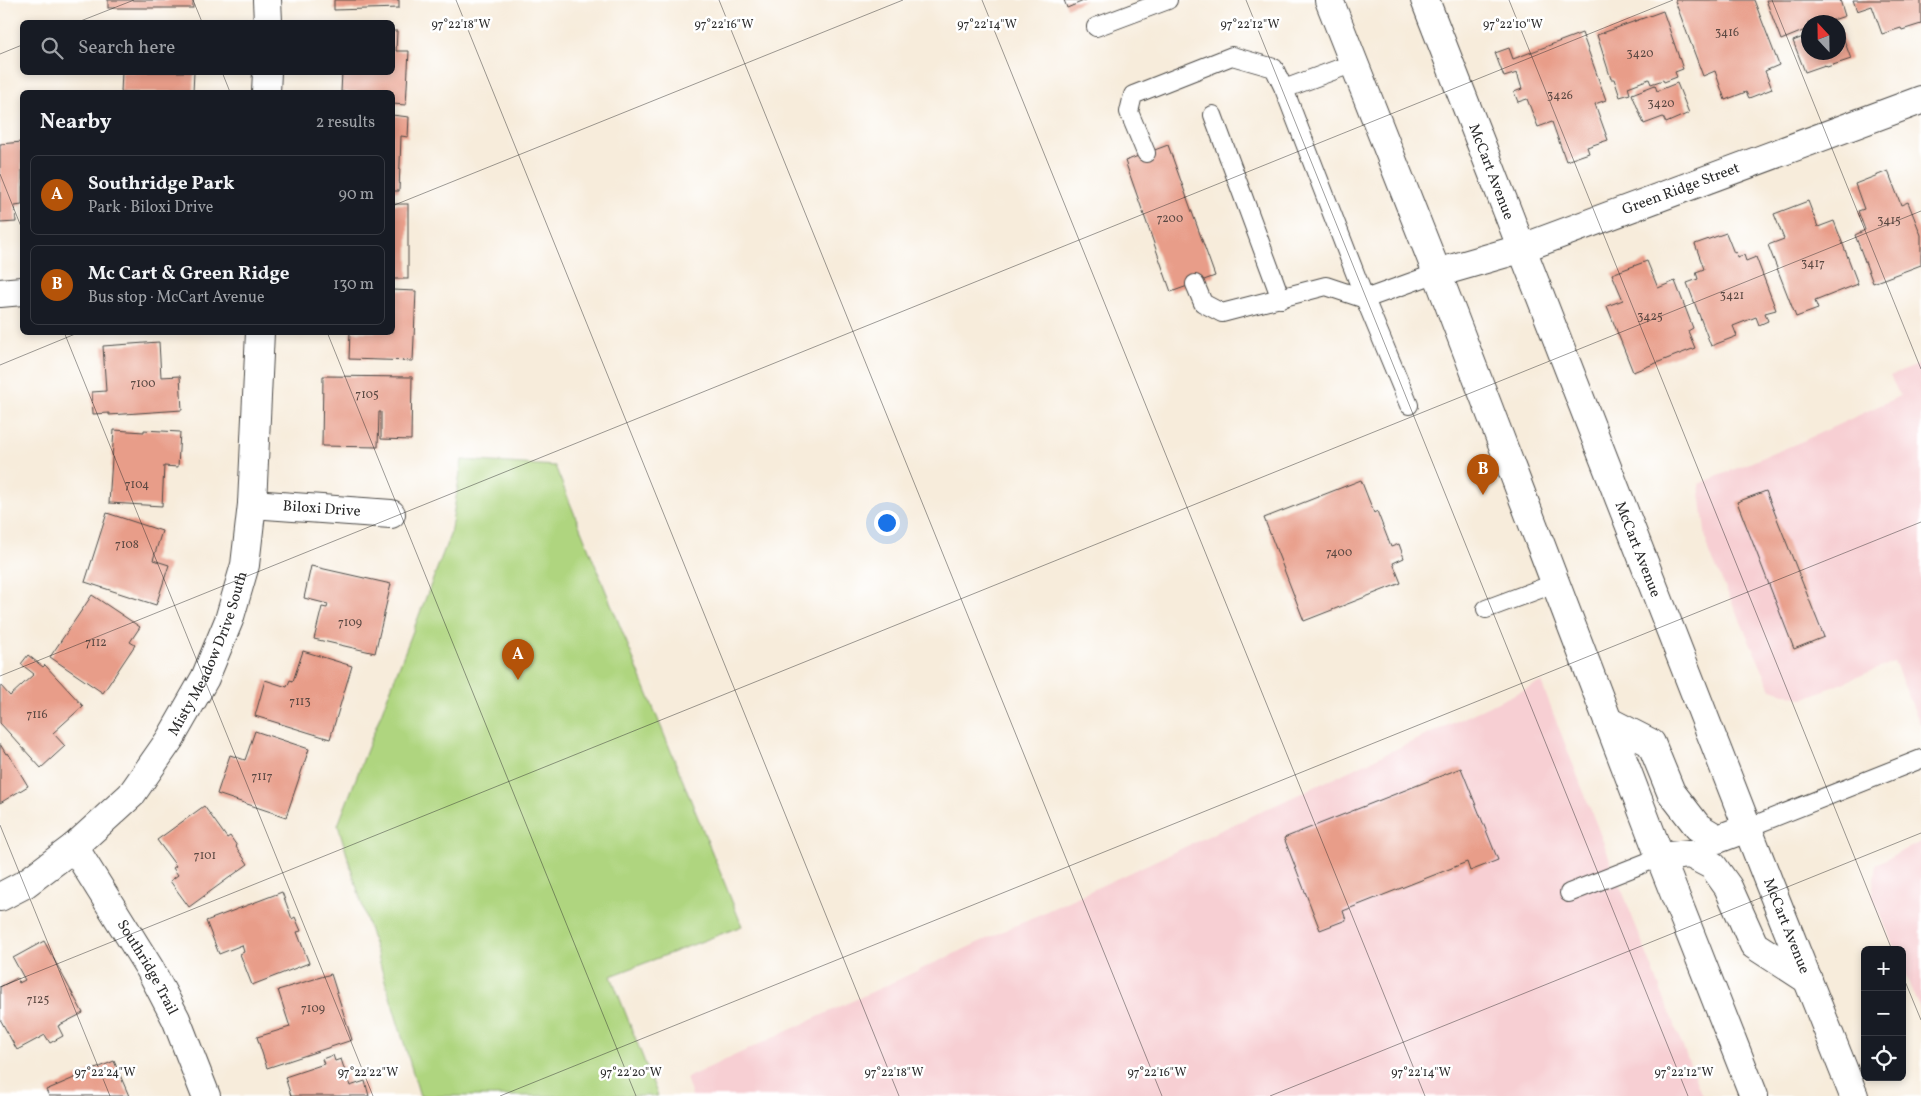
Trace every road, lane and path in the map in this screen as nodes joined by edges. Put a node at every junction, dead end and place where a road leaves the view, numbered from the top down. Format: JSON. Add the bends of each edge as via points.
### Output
{"nodes":[{"id":1,"x":267,"y":0,"type":"edge"},
{"id":2,"x":1168,"y":0,"type":"edge"},
{"id":3,"x":1329,"y":0,"type":"edge"},
{"id":4,"x":1425,"y":0,"type":"edge"},
{"id":5,"x":268,"y":20,"type":"edge"},
{"id":6,"x":1096,"y":27,"type":"dead end"},
{"id":7,"x":1354,"y":63,"type":"junction"},
{"id":8,"x":267,"y":75,"type":"edge"},
{"id":9,"x":1284,"y":89,"type":"junction"},
{"id":10,"x":266,"y":90,"type":"edge"},
{"id":11,"x":1921,"y":100,"type":"edge"},
{"id":12,"x":1212,"y":115,"type":"dead end"},
{"id":13,"x":1146,"y":153,"type":"dead end"},
{"id":14,"x":1520,"y":249,"type":"junction"},
{"id":15,"x":1438,"y":273,"type":"junction"},
{"id":16,"x":1195,"y":284,"type":"dead end"},
{"id":17,"x":20,"y":291,"type":"edge"},
{"id":18,"x":0,"y":292,"type":"edge"},
{"id":19,"x":1280,"y":299,"type":"junction"},
{"id":20,"x":1365,"y":299,"type":"junction"},
{"id":21,"x":260,"y":335,"type":"edge"},
{"id":22,"x":1409,"y":405,"type":"dead end"},
{"id":23,"x":252,"y":504,"type":"junction"},
{"id":24,"x":391,"y":514,"type":"dead end"},
{"id":25,"x":1556,"y":583,"type":"junction"},
{"id":26,"x":1486,"y":609,"type":"dead end"},
{"id":27,"x":1608,"y":721,"type":"junction"},
{"id":28,"x":1921,"y":760,"type":"edge"},
{"id":29,"x":1747,"y":828,"type":"junction"},
{"id":30,"x":74,"y":847,"type":"junction"},
{"id":31,"x":1660,"y":857,"type":"junction"},
{"id":32,"x":1569,"y":893,"type":"dead end"},
{"id":33,"x":0,"y":897,"type":"edge"},
{"id":34,"x":1808,"y":980,"type":"junction"},
{"id":35,"x":206,"y":1096,"type":"edge"},
{"id":36,"x":1754,"y":1096,"type":"edge"},
{"id":37,"x":1854,"y":1096,"type":"edge"}],
"edges":[{"from":1,"to":5,"type":"main road"},
{"from":2,"to":6,"type":"lane"},
{"from":3,"to":7,"type":"main road"},
{"from":4,"to":14,"type":"main road","name":"McCart Avenue"},
{"from":7,"to":9,"type":"lane"},
{"from":7,"to":15,"type":"main road"},
{"from":8,"to":10,"type":"main road"},
{"from":9,"to":13,"type":"lane","via":[[1274,68],[1232,56],[1133,95],[1129,112]]},
{"from":9,"to":20,"type":"lane"},
{"from":11,"to":14,"type":"main road","name":"Green Ridge Street"},
{"from":12,"to":19,"type":"lane"},
{"from":14,"to":15,"type":"main road","name":"Green Ridge Street"},
{"from":14,"to":29,"type":"main road","name":"McCart Avenue"},
{"from":15,"to":20,"type":"lane"},
{"from":15,"to":25,"type":"main road"},
{"from":16,"to":19,"type":"lane","via":[[1203,303],[1222,313]]},
{"from":17,"to":18,"type":"main road"},
{"from":19,"to":20,"type":"lane","via":[[1326,286]]},
{"from":20,"to":22,"type":"lane"},
{"from":21,"to":23,"type":"main road","name":"Misty Meadow Drive South"},
{"from":23,"to":24,"type":"main road","name":"Biloxi Drive"},
{"from":23,"to":30,"type":"main road","name":"Misty Meadow Drive South","via":[[245,565],[229,620],[205,678],[170,739],[131,796]]},
{"from":25,"to":26,"type":"lane"},
{"from":25,"to":27,"type":"main road"},
{"from":27,"to":29,"type":"main road","via":[[1651,743],[1670,792],[1698,827],[1718,838]]},
{"from":27,"to":31,"type":"main road"},
{"from":28,"to":29,"type":"lane"},
{"from":29,"to":34,"type":"main road","name":"McCart Avenue"},
{"from":30,"to":33,"type":"main road","name":"Misty Meadow Drive South","via":[[25,884]]},
{"from":30,"to":35,"type":"main road","name":"Southridge Trail","via":[[150,969],[176,1019]]},
{"from":31,"to":32,"type":"lane"},
{"from":31,"to":34,"type":"main road","via":[[1690,854],[1713,866],[1728,887],[1754,945]]},
{"from":31,"to":36,"type":"main road"},
{"from":34,"to":37,"type":"main road","name":"McCart Avenue"}]}
